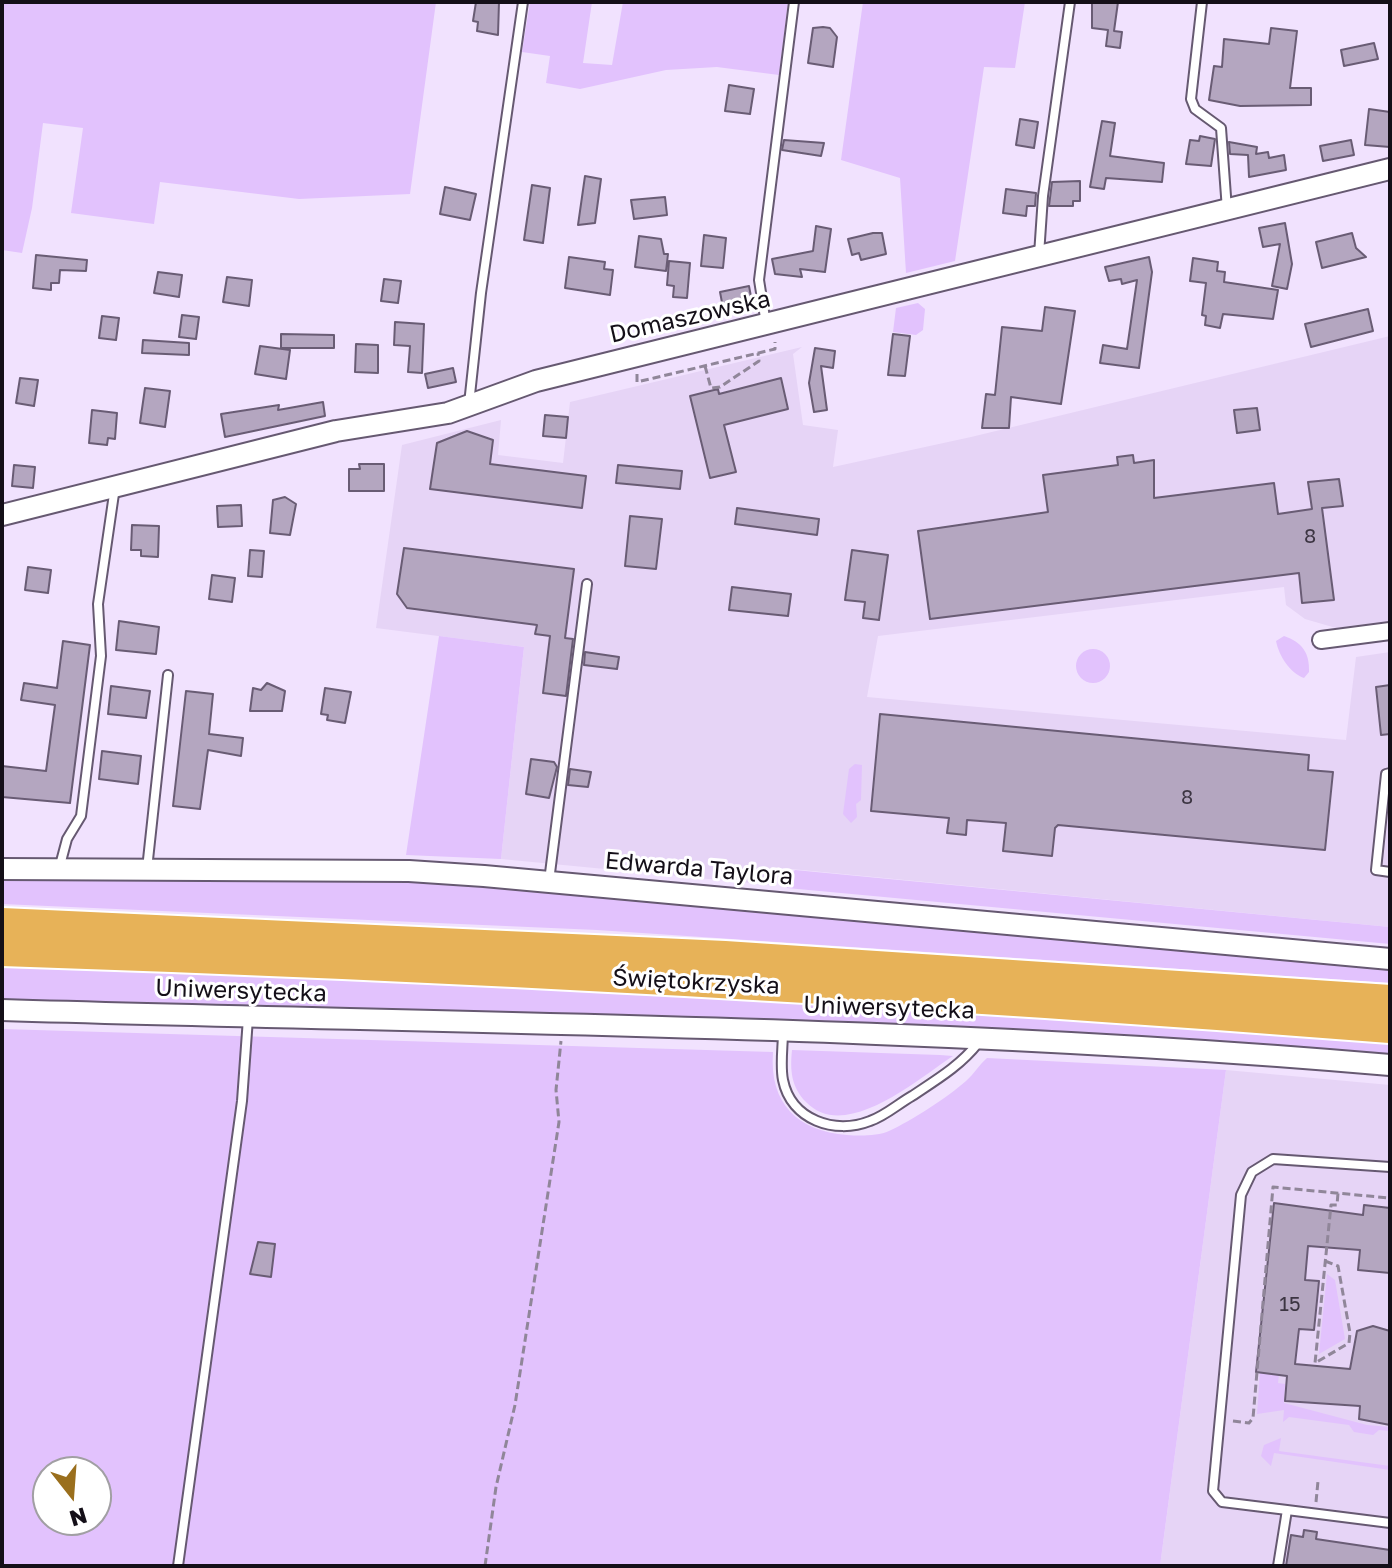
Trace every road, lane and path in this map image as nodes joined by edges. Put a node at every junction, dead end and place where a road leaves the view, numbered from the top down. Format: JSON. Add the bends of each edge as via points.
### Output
{"nodes":[{"id":1,"x":523,"y":2,"type":"edge"},
{"id":2,"x":794,"y":2,"type":"edge"},
{"id":3,"x":1070,"y":2,"type":"edge"},
{"id":4,"x":1202,"y":2,"type":"edge"},
{"id":5,"x":1390,"y":169,"type":"edge"},
{"id":6,"x":1227,"y":210,"type":"junction"},
{"id":7,"x":1039,"y":257,"type":"junction"},
{"id":8,"x":768,"y":331,"type":"junction"},
{"id":9,"x":758,"y":353,"type":"junction"},
{"id":10,"x":705,"y":366,"type":"junction"},
{"id":11,"x":637,"y":369,"type":"dead end"},
{"id":12,"x":469,"y":405,"type":"junction"},
{"id":13,"x":115,"y":486,"type":"junction"},
{"id":14,"x":2,"y":515,"type":"edge"},
{"id":15,"x":587,"y":584,"type":"dead end"},
{"id":16,"x":1390,"y":631,"type":"edge"},
{"id":17,"x":1321,"y":640,"type":"dead end"},
{"id":18,"x":168,"y":675,"type":"dead end"},
{"id":19,"x":1390,"y":773,"type":"edge"},
{"id":20,"x":2,"y":869,"type":"edge"},
{"id":21,"x":59,"y":870,"type":"junction"},
{"id":22,"x":147,"y":871,"type":"junction"},
{"id":23,"x":1390,"y":872,"type":"edge"},
{"id":24,"x":549,"y":881,"type":"junction"},
{"id":25,"x":2,"y":923,"type":"edge"},
{"id":26,"x":2,"y":951,"type":"edge"},
{"id":27,"x":1390,"y":959,"type":"edge"},
{"id":28,"x":1390,"y":1000,"type":"edge"},
{"id":29,"x":2,"y":1010,"type":"edge"},
{"id":30,"x":248,"y":1017,"type":"junction"},
{"id":31,"x":562,"y":1025,"type":"junction"},
{"id":32,"x":1390,"y":1028,"type":"edge"},
{"id":33,"x":783,"y":1030,"type":"junction"},
{"id":34,"x":982,"y":1037,"type":"junction"},
{"id":35,"x":1390,"y":1065,"type":"edge"},
{"id":36,"x":1390,"y":1167,"type":"edge"},
{"id":37,"x":1338,"y":1193,"type":"junction"},
{"id":38,"x":1390,"y":1198,"type":"edge"},
{"id":39,"x":1325,"y":1261,"type":"junction"},
{"id":40,"x":1220,"y":1420,"type":"junction"},
{"id":41,"x":1318,"y":1481,"type":"dead end"},
{"id":42,"x":1316,"y":1499,"type":"dead end"},
{"id":43,"x":1287,"y":1510,"type":"junction"},
{"id":44,"x":1390,"y":1523,"type":"edge"},
{"id":45,"x":178,"y":1566,"type":"edge"},
{"id":46,"x":485,"y":1566,"type":"edge"},
{"id":47,"x":1278,"y":1566,"type":"edge"}],
"edges":[{"from":1,"to":12,"type":"lane"},
{"from":2,"to":8,"type":"lane","via":[[759,280]]},
{"from":3,"to":7,"type":"lane"},
{"from":4,"to":6,"type":"lane","via":[[1191,99],[1195,109],[1221,128]]},
{"from":5,"to":6,"type":"street","name":"Domaszowska"},
{"from":6,"to":7,"type":"street","name":"Domaszowska"},
{"from":7,"to":8,"type":"street","name":"Domaszowska"},
{"from":8,"to":9,"type":"path","via":[[775,349]]},
{"from":8,"to":12,"type":"street","name":"Domaszowska","via":[[536,381]]},
{"from":9,"to":10,"type":"path"},
{"from":9,"to":10,"type":"path","via":[[759,361],[720,387],[711,388]]},
{"from":10,"to":11,"type":"path","via":[[637,382]]},
{"from":12,"to":13,"type":"street","name":"Domaszowska","via":[[336,431]]},
{"from":13,"to":14,"type":"street","name":"Domaszowska"},
{"from":13,"to":21,"type":"lane","via":[[98,604],[101,656],[81,816],[67,839]]},
{"from":15,"to":24,"type":"lane"},
{"from":16,"to":17,"type":"street"},
{"from":18,"to":22,"type":"lane"},
{"from":19,"to":23,"type":"lane","via":[[1376,870]]},
{"from":20,"to":21,"type":"street","name":"Edwarda Taylora"},
{"from":21,"to":22,"type":"street","name":"Edwarda Taylora"},
{"from":22,"to":24,"type":"street","name":"Edwarda Taylora","via":[[409,871]]},
{"from":24,"to":27,"type":"street","name":"Edwarda Taylora"},
{"from":25,"to":28,"type":"highway","name":"Świętokrzyska","via":[[725,956]]},
{"from":26,"to":32,"type":"highway","name":"Świętokrzyska","via":[[585,976]]},
{"from":29,"to":30,"type":"street","name":"Uniwersytecka"},
{"from":30,"to":31,"type":"street","name":"Uniwersytecka"},
{"from":30,"to":45,"type":"lane","via":[[240,1116]]},
{"from":31,"to":33,"type":"street","name":"Uniwersytecka"},
{"from":31,"to":46,"type":"path","via":[[559,1122]]},
{"from":33,"to":34,"type":"street","name":"Uniwersytecka"},
{"from":33,"to":34,"type":"lane","via":[[783,1078],[789,1097],[804,1115],[841,1127],[876,1119],[962,1063]]},
{"from":34,"to":35,"type":"street","name":"Uniwersytecka"},
{"from":36,"to":40,"type":"lane","via":[[1286,1158],[1265,1162],[1252,1172],[1241,1195]]},
{"from":37,"to":38,"type":"path"},
{"from":37,"to":39,"type":"path","via":[[1337,1205],[1331,1205]]},
{"from":37,"to":40,"type":"path","via":[[1273,1187],[1253,1418],[1249,1423]]},
{"from":39,"to":39,"type":"path","via":[[1319,1320],[1315,1363],[1349,1343],[1350,1333],[1338,1266]]},
{"from":40,"to":43,"type":"lane","via":[[1216,1500]]},
{"from":41,"to":42,"type":"path"},
{"from":43,"to":44,"type":"lane"},
{"from":43,"to":47,"type":"lane"}]}
